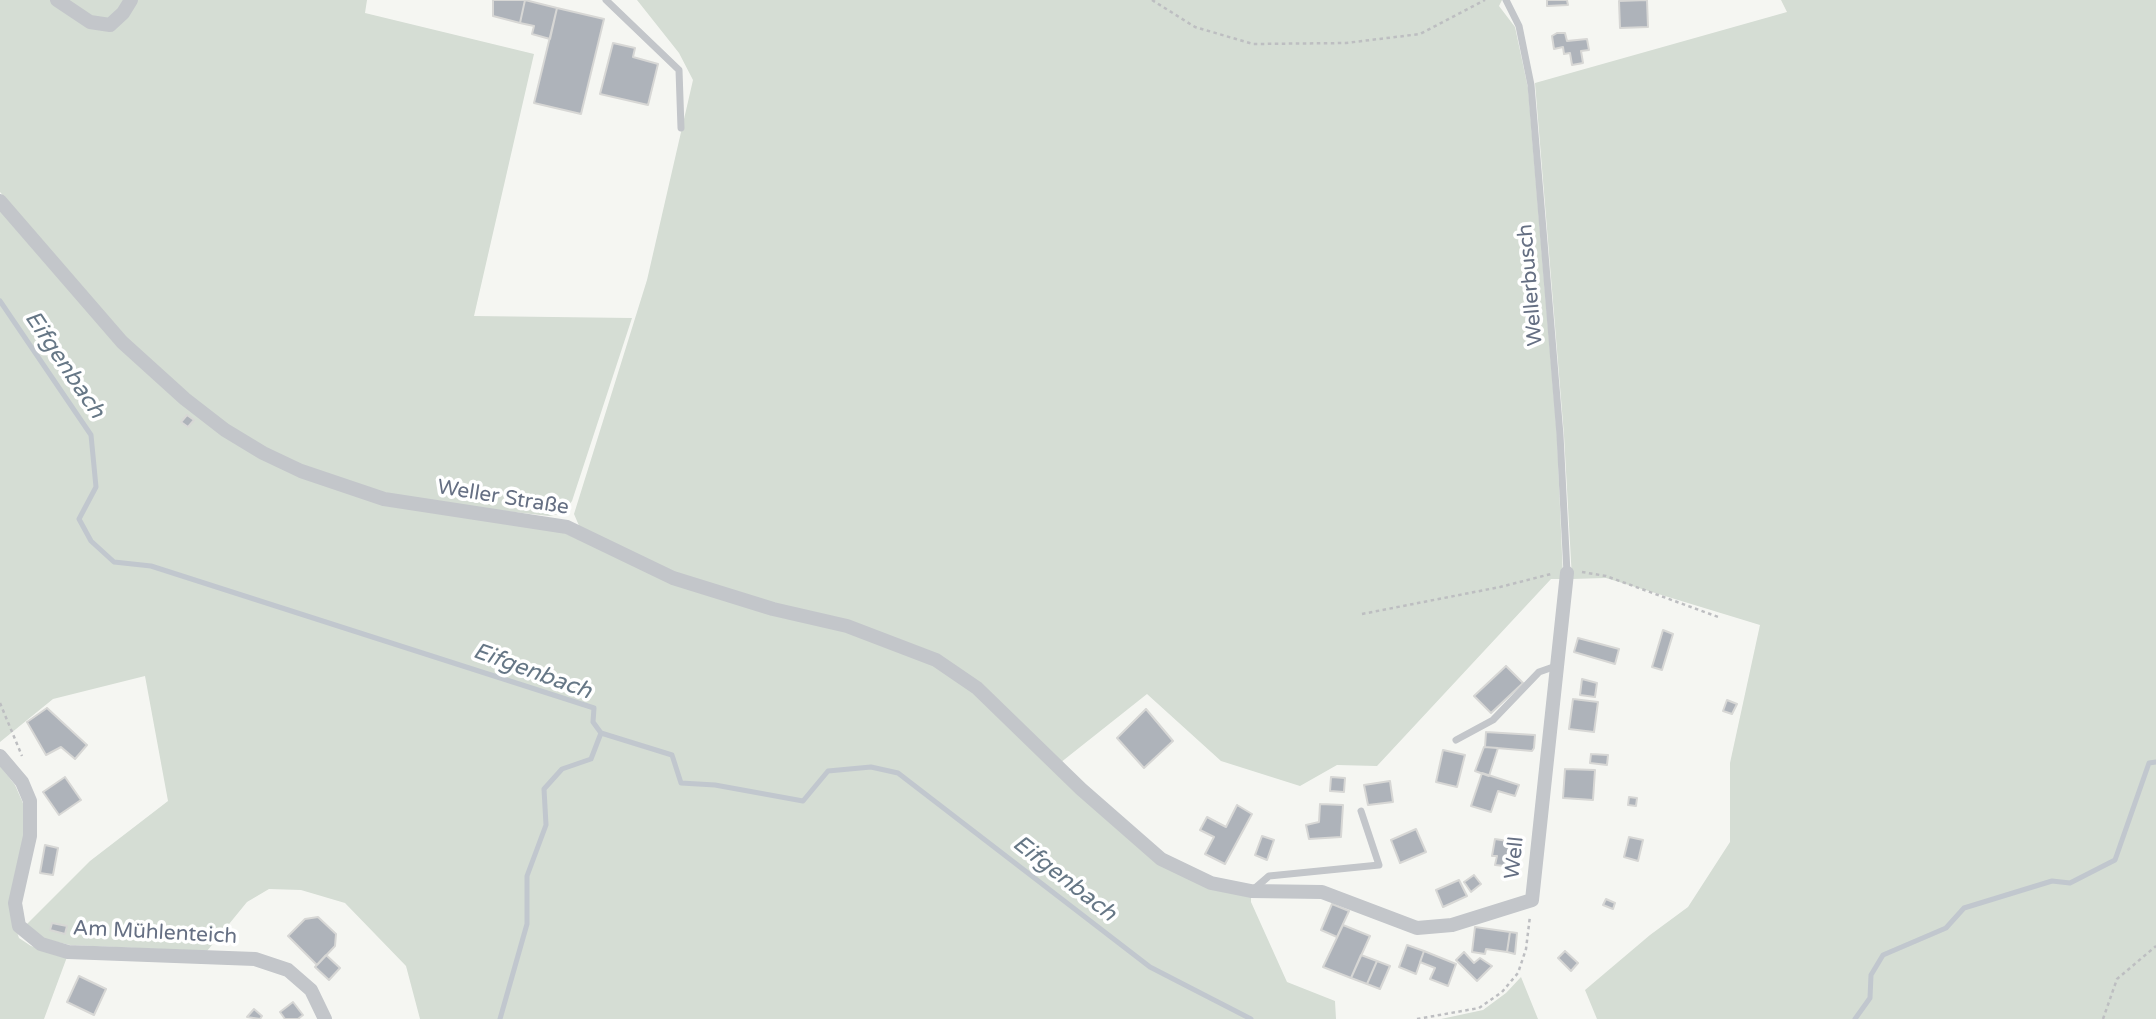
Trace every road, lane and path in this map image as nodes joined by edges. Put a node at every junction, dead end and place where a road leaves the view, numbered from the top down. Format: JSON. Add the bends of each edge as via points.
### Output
{"nodes":[{"id":1,"x":57,"y":0,"type":"edge"},
{"id":2,"x":131,"y":0,"type":"edge"},
{"id":3,"x":606,"y":0,"type":"edge"},
{"id":4,"x":1152,"y":0,"type":"edge"},
{"id":5,"x":1485,"y":0,"type":"edge"},
{"id":6,"x":1506,"y":0,"type":"edge"},
{"id":7,"x":681,"y":128,"type":"dead end"},
{"id":8,"x":0,"y":201,"type":"edge"},
{"id":9,"x":1567,"y":573,"type":"junction"},
{"id":10,"x":1362,"y":614,"type":"dead end"},
{"id":11,"x":1721,"y":618,"type":"dead end"},
{"id":12,"x":1556,"y":666,"type":"junction"},
{"id":13,"x":0,"y":703,"type":"edge"},
{"id":14,"x":1456,"y":740,"type":"dead end"},
{"id":15,"x":0,"y":756,"type":"edge"},
{"id":16,"x":22,"y":756,"type":"dead end"},
{"id":17,"x":1081,"y":789,"type":"joint"},
{"id":18,"x":1361,"y":811,"type":"dead end"},
{"id":19,"x":1251,"y":891,"type":"junction"},
{"id":20,"x":1532,"y":900,"type":"junction"},
{"id":21,"x":2156,"y":946,"type":"edge"},
{"id":22,"x":325,"y":1019,"type":"edge"},
{"id":23,"x":1417,"y":1019,"type":"edge"},
{"id":24,"x":2103,"y":1019,"type":"edge"}],
"edges":[{"from":1,"to":2,"type":"street","via":[[90,22],[110,24]]},
{"from":3,"to":7,"type":"lane","via":[[679,71]]},
{"from":4,"to":5,"type":"path","via":[[1195,27],[1253,44],[1346,43],[1420,34]]},
{"from":6,"to":9,"type":"lane","name":"Wellerbusch","via":[[1519,26],[1531,85]]},
{"from":8,"to":17,"type":"street","name":"Weller Straße","via":[[122,342],[184,399],[263,453],[384,499],[567,527],[673,578],[886,639],[936,660],[977,688]]},
{"from":9,"to":10,"type":"path"},
{"from":9,"to":11,"type":"path","via":[[1606,576]]},
{"from":9,"to":12,"type":"street","name":"Well"},
{"from":12,"to":14,"type":"lane","via":[[1539,672],[1493,720]]},
{"from":12,"to":20,"type":"street","name":"Well"},
{"from":13,"to":16,"type":"path"},
{"from":15,"to":22,"type":"street","name":"Am Mühlenteich","via":[[22,782],[30,801],[33,816],[15,903],[19,926],[41,944],[68,952],[255,959],[288,970],[311,990]]},
{"from":17,"to":19,"type":"street","name":"Well","via":[[1161,859],[1211,883]]},
{"from":18,"to":19,"type":"lane","via":[[1379,865],[1269,876]]},
{"from":19,"to":20,"type":"street","name":"Well","via":[[1322,892],[1417,928],[1452,925]]},
{"from":20,"to":23,"type":"path","via":[[1526,950],[1518,973],[1502,992],[1479,1008]]},
{"from":21,"to":24,"type":"path","via":[[2117,979]]}]}
